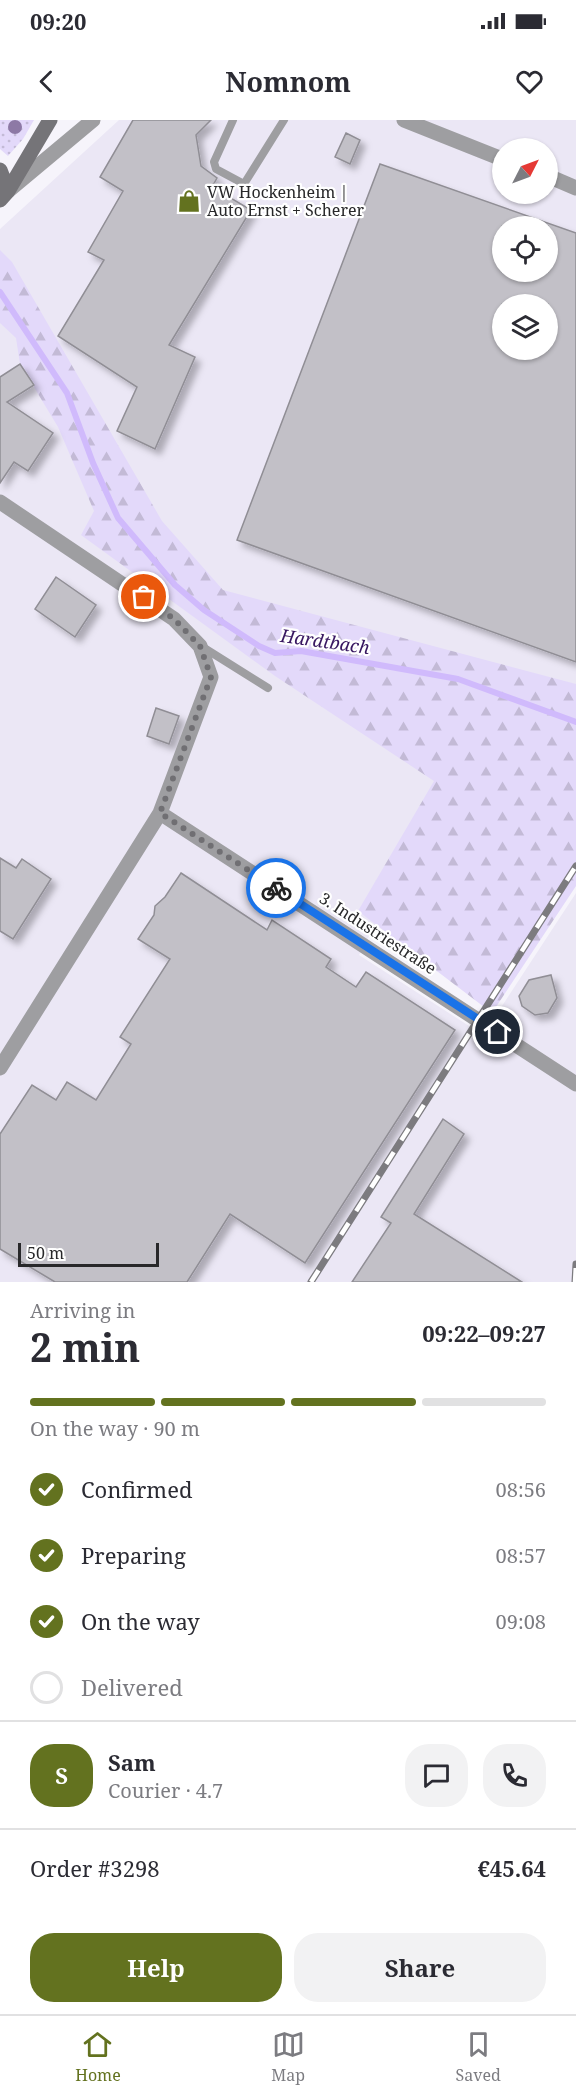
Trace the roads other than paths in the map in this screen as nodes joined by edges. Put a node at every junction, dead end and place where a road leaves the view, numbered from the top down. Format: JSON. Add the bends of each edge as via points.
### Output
{"nodes":[{"id":1,"x":50,"y":120,"type":"edge"},
{"id":2,"x":93,"y":120,"type":"edge"},
{"id":3,"x":233,"y":120,"type":"edge"},
{"id":4,"x":284,"y":120,"type":"edge"},
{"id":5,"x":404,"y":120,"type":"edge"},
{"id":6,"x":492,"y":155,"type":"edge"},
{"id":7,"x":0,"y":170,"type":"edge"},
{"id":8,"x":558,"y":180,"type":"edge"},
{"id":9,"x":576,"y":188,"type":"edge"},
{"id":10,"x":4,"y":196,"type":"edge"},
{"id":11,"x":0,"y":502,"type":"edge"},
{"id":12,"x":200,"y":646,"type":"junction"},
{"id":13,"x":268,"y":688,"type":"dead end"},
{"id":14,"x":160,"y":813,"type":"junction"},
{"id":15,"x":0,"y":1068,"type":"edge"},
{"id":16,"x":576,"y":1084,"type":"edge"}],
"edges":[{"from":1,"to":10,"type":"main road"},
{"from":2,"to":10,"type":"street"},
{"from":3,"to":4,"type":"lane","via":[[214,162],[216,169],[240,184],[253,174]]},
{"from":5,"to":6,"type":"street"},
{"from":7,"to":10,"type":"main road"},
{"from":8,"to":9,"type":"street"},
{"from":11,"to":12,"type":"street","via":[[152,603]]},
{"from":12,"to":13,"type":"lane"},
{"from":12,"to":14,"type":"street","via":[[211,677]]},
{"from":14,"to":15,"type":"street"},
{"from":14,"to":16,"type":"street","name":"3. Industriestraße"}]}
